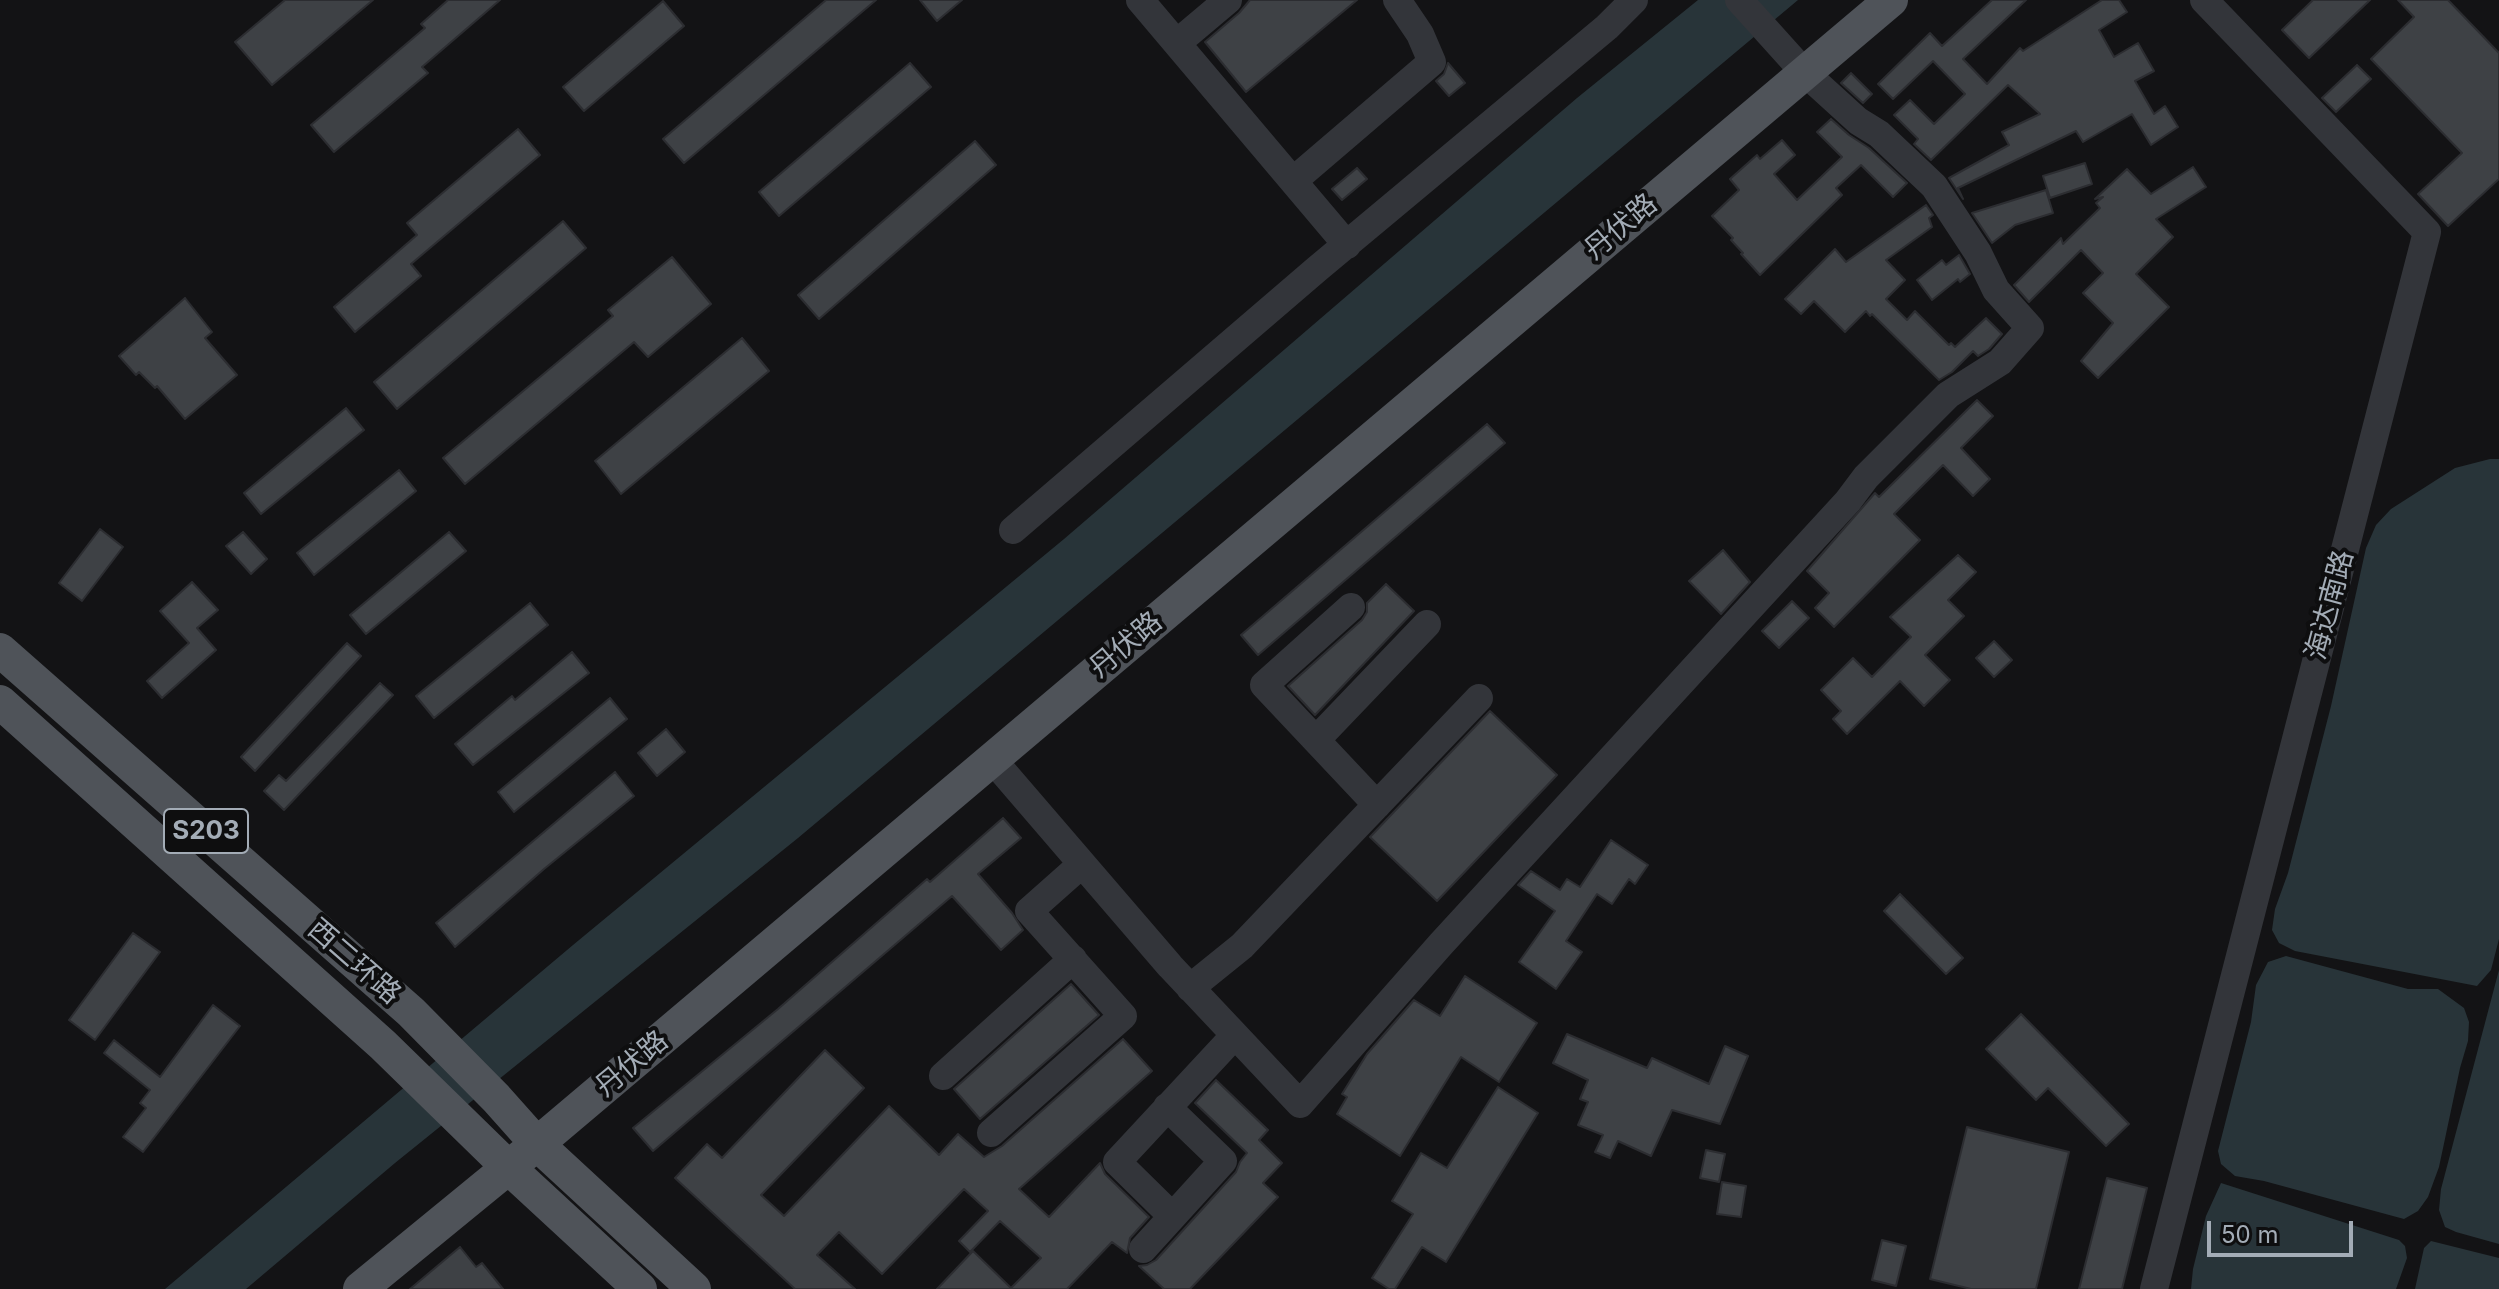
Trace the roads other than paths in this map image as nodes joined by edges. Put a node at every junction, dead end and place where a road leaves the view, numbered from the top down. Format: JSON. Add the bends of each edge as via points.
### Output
{"nodes":[{"id":1,"x":1140,"y":0,"type":"edge"},
{"id":2,"x":1228,"y":0,"type":"edge"},
{"id":3,"x":1397,"y":0,"type":"edge"},
{"id":4,"x":1634,"y":0,"type":"edge"},
{"id":5,"x":1739,"y":0,"type":"edge"},
{"id":6,"x":1891,"y":0,"type":"edge"},
{"id":7,"x":2204,"y":0,"type":"edge"},
{"id":8,"x":1177,"y":43,"type":"junction"},
{"id":9,"x":1803,"y":71,"type":"junction"},
{"id":10,"x":1293,"y":181,"type":"junction"},
{"id":11,"x":1347,"y":245,"type":"junction"},
{"id":12,"x":1013,"y":530,"type":"dead end"},
{"id":13,"x":1351,"y":607,"type":"dead end"},
{"id":14,"x":1427,"y":624,"type":"dead end"},
{"id":15,"x":0,"y":650,"type":"edge"},
{"id":16,"x":1479,"y":698,"type":"dead end"},
{"id":17,"x":3,"y":712,"type":"edge"},
{"id":18,"x":1316,"y":740,"type":"junction"},
{"id":19,"x":992,"y":759,"type":"junction"},
{"id":20,"x":1377,"y":805,"type":"junction"},
{"id":21,"x":1082,"y":864,"type":"junction"},
{"id":22,"x":1073,"y":959,"type":"junction"},
{"id":23,"x":1190,"y":988,"type":"junction"},
{"id":24,"x":1235,"y":1035,"type":"junction"},
{"id":25,"x":943,"y":1076,"type":"dead end"},
{"id":26,"x":1167,"y":1107,"type":"junction"},
{"id":27,"x":991,"y":1133,"type":"dead end"},
{"id":28,"x":537,"y":1144,"type":"junction"},
{"id":29,"x":509,"y":1168,"type":"junction"},
{"id":30,"x":1172,"y":1216,"type":"junction"},
{"id":31,"x":1143,"y":1249,"type":"dead end"},
{"id":32,"x":360,"y":1289,"type":"edge"},
{"id":33,"x":640,"y":1289,"type":"edge"},
{"id":34,"x":694,"y":1289,"type":"edge"},
{"id":35,"x":2154,"y":1289,"type":"edge"}],
"edges":[{"from":1,"to":8,"type":"street"},
{"from":2,"to":8,"type":"street"},
{"from":3,"to":10,"type":"street","via":[[1432,62]]},
{"from":4,"to":11,"type":"street"},
{"from":5,"to":9,"type":"street"},
{"from":6,"to":9,"type":"main road","name":"丹伏路"},
{"from":7,"to":35,"type":"street","name":"海达南路","via":[[2427,232]]},
{"from":8,"to":10,"type":"street"},
{"from":9,"to":19,"type":"main road","name":"丹伏路"},
{"from":9,"to":24,"type":"street","via":[[1934,186],[1996,290],[2030,328],[2000,362],[1948,395],[1866,477],[1300,1104]]},
{"from":10,"to":11,"type":"street"},
{"from":11,"to":12,"type":"street"},
{"from":13,"to":18,"type":"street","via":[[1264,685]]},
{"from":14,"to":18,"type":"street"},
{"from":15,"to":28,"type":"main road","name":"西二环路","number":"S203","via":[[411,1012]]},
{"from":16,"to":20,"type":"street"},
{"from":17,"to":29,"type":"main road","name":"西二环路","number":"S203","via":[[383,1045]]},
{"from":18,"to":20,"type":"street"},
{"from":19,"to":21,"type":"street"},
{"from":19,"to":28,"type":"main road","name":"丹伏路"},
{"from":20,"to":23,"type":"street","via":[[1242,946]]},
{"from":21,"to":22,"type":"street","via":[[1029,911]]},
{"from":21,"to":23,"type":"street"},
{"from":22,"to":25,"type":"street"},
{"from":22,"to":27,"type":"street","via":[[1123,1016]]},
{"from":23,"to":24,"type":"street"},
{"from":24,"to":26,"type":"street"},
{"from":26,"to":30,"type":"street","via":[[1117,1162]]},
{"from":26,"to":30,"type":"street","via":[[1223,1161]]},
{"from":28,"to":29,"type":"main road","name":"丹伏路"},
{"from":28,"to":34,"type":"main road","name":"西二环路","number":"S203"},
{"from":29,"to":32,"type":"main road","name":"丹伏路"},
{"from":29,"to":33,"type":"main road","name":"西二环路","number":"S203"},
{"from":30,"to":31,"type":"street"}]}
